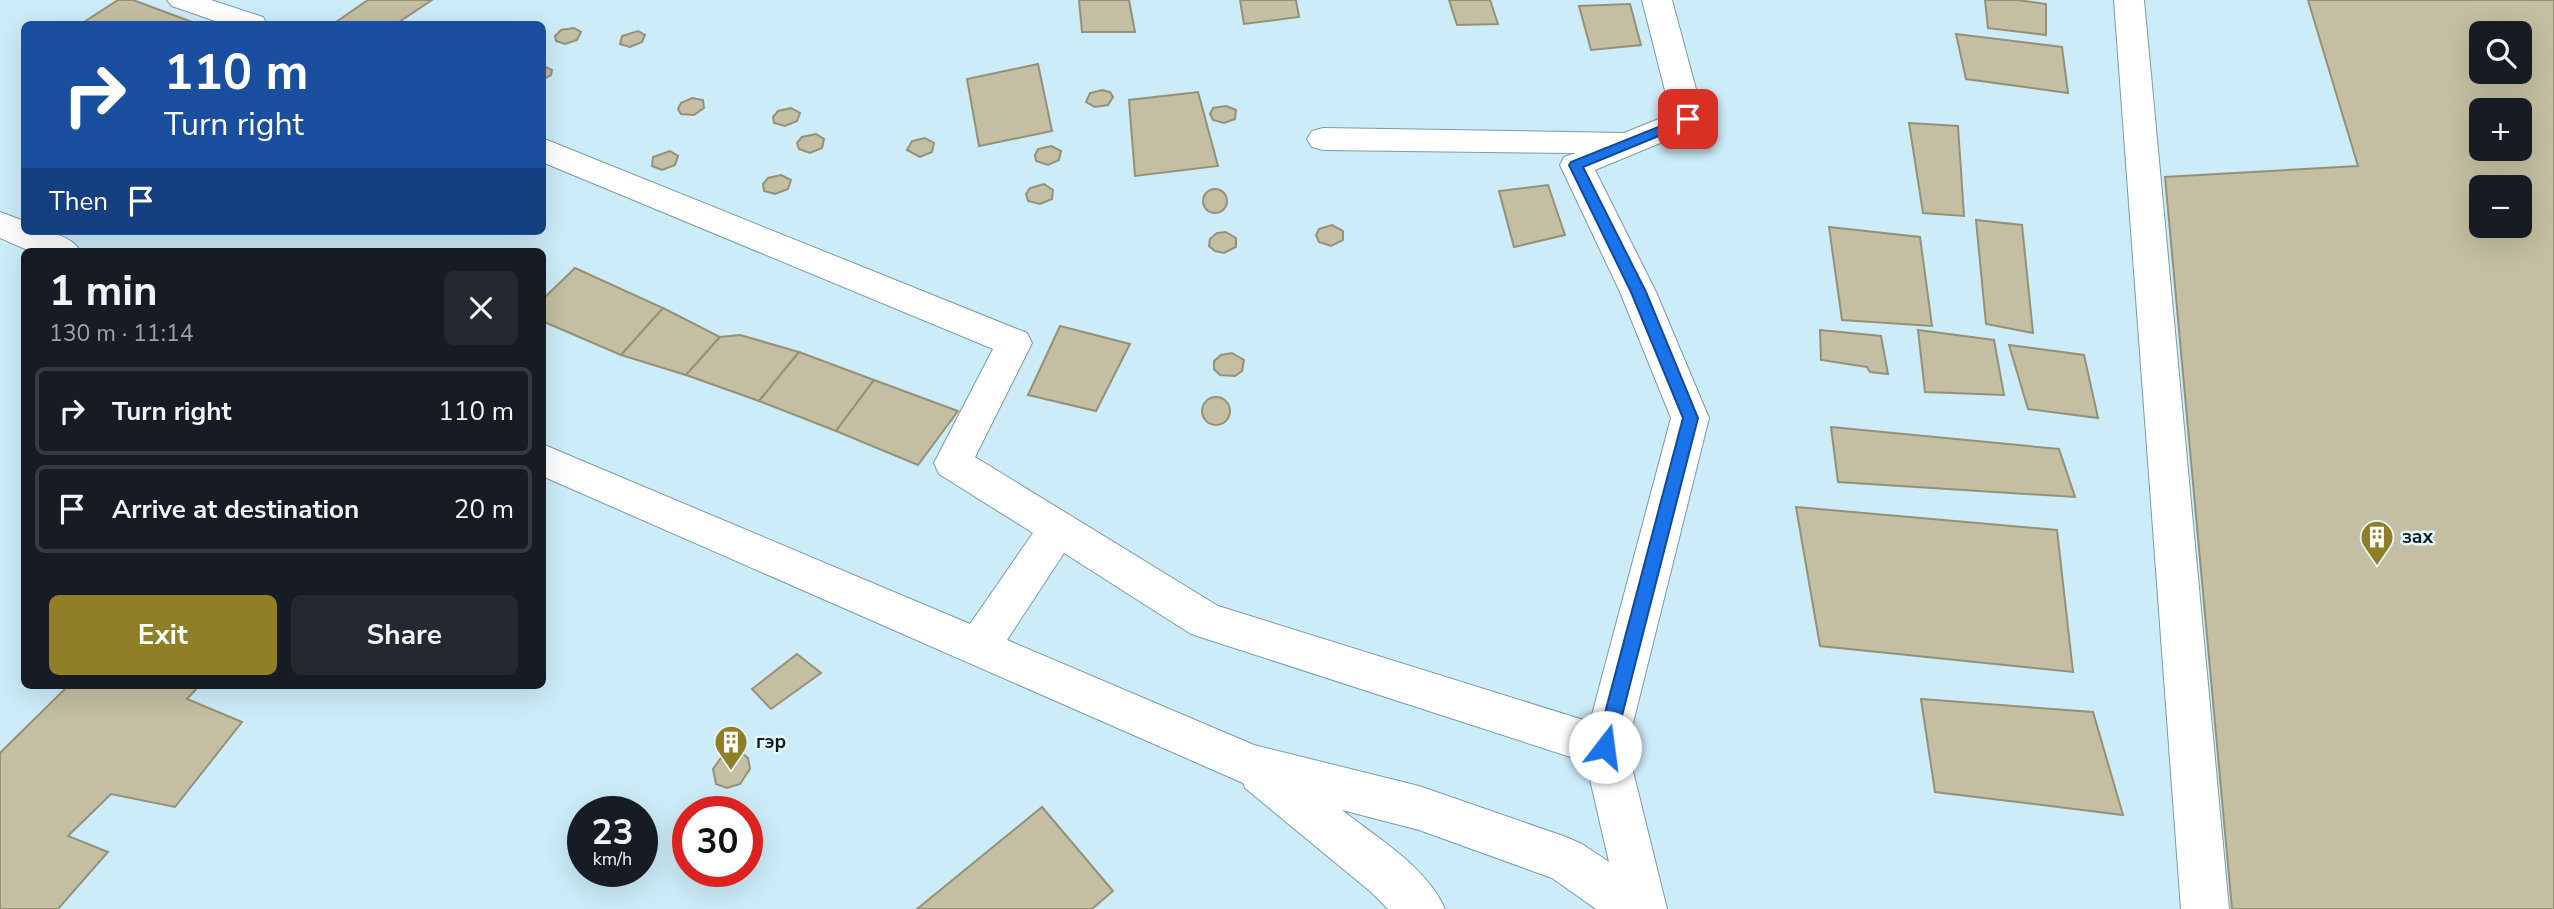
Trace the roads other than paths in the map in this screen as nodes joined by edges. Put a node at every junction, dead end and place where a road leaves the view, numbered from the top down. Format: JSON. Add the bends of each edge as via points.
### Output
{"nodes":[{"id":1,"x":182,"y":0,"type":"edge"},
{"id":2,"x":1657,"y":0,"type":"edge"},
{"id":3,"x":2129,"y":0,"type":"edge"},
{"id":4,"x":243,"y":21,"type":"edge"},
{"id":5,"x":1323,"y":139,"type":"dead end"},
{"id":6,"x":1633,"y":142,"type":"junction"},
{"id":7,"x":546,"y":151,"type":"edge"},
{"id":8,"x":0,"y":224,"type":"edge"},
{"id":9,"x":21,"y":233,"type":"edge"},
{"id":10,"x":25,"y":235,"type":"edge"},
{"id":11,"x":55,"y":248,"type":"edge"},
{"id":12,"x":546,"y":461,"type":"edge"},
{"id":13,"x":1058,"y":529,"type":"junction"},
{"id":14,"x":979,"y":647,"type":"junction"},
{"id":15,"x":1605,"y":747,"type":"junction"},
{"id":16,"x":1251,"y":765,"type":"junction"},
{"id":17,"x":1421,"y":909,"type":"edge"},
{"id":18,"x":1636,"y":909,"type":"edge"},
{"id":19,"x":1643,"y":909,"type":"edge"},
{"id":20,"x":2205,"y":909,"type":"edge"}],
"edges":[{"from":1,"to":4,"type":"street"},
{"from":2,"to":6,"type":"street","via":[[1688,119]]},
{"from":3,"to":20,"type":"street"},
{"from":5,"to":6,"type":"street"},
{"from":6,"to":15,"type":"street","via":[[1576,165],[1638,292],[1690,418]]},
{"from":7,"to":13,"type":"street","via":[[1014,342],[953,463]]},
{"from":8,"to":9,"type":"street"},
{"from":10,"to":11,"type":"street"},
{"from":12,"to":14,"type":"street"},
{"from":13,"to":14,"type":"street"},
{"from":13,"to":15,"type":"street","via":[[1206,621]]},
{"from":14,"to":16,"type":"street"},
{"from":15,"to":19,"type":"street"},
{"from":16,"to":17,"type":"street","via":[[1388,876]]},
{"from":16,"to":18,"type":"street","via":[[1419,807],[1566,860]]}]}
